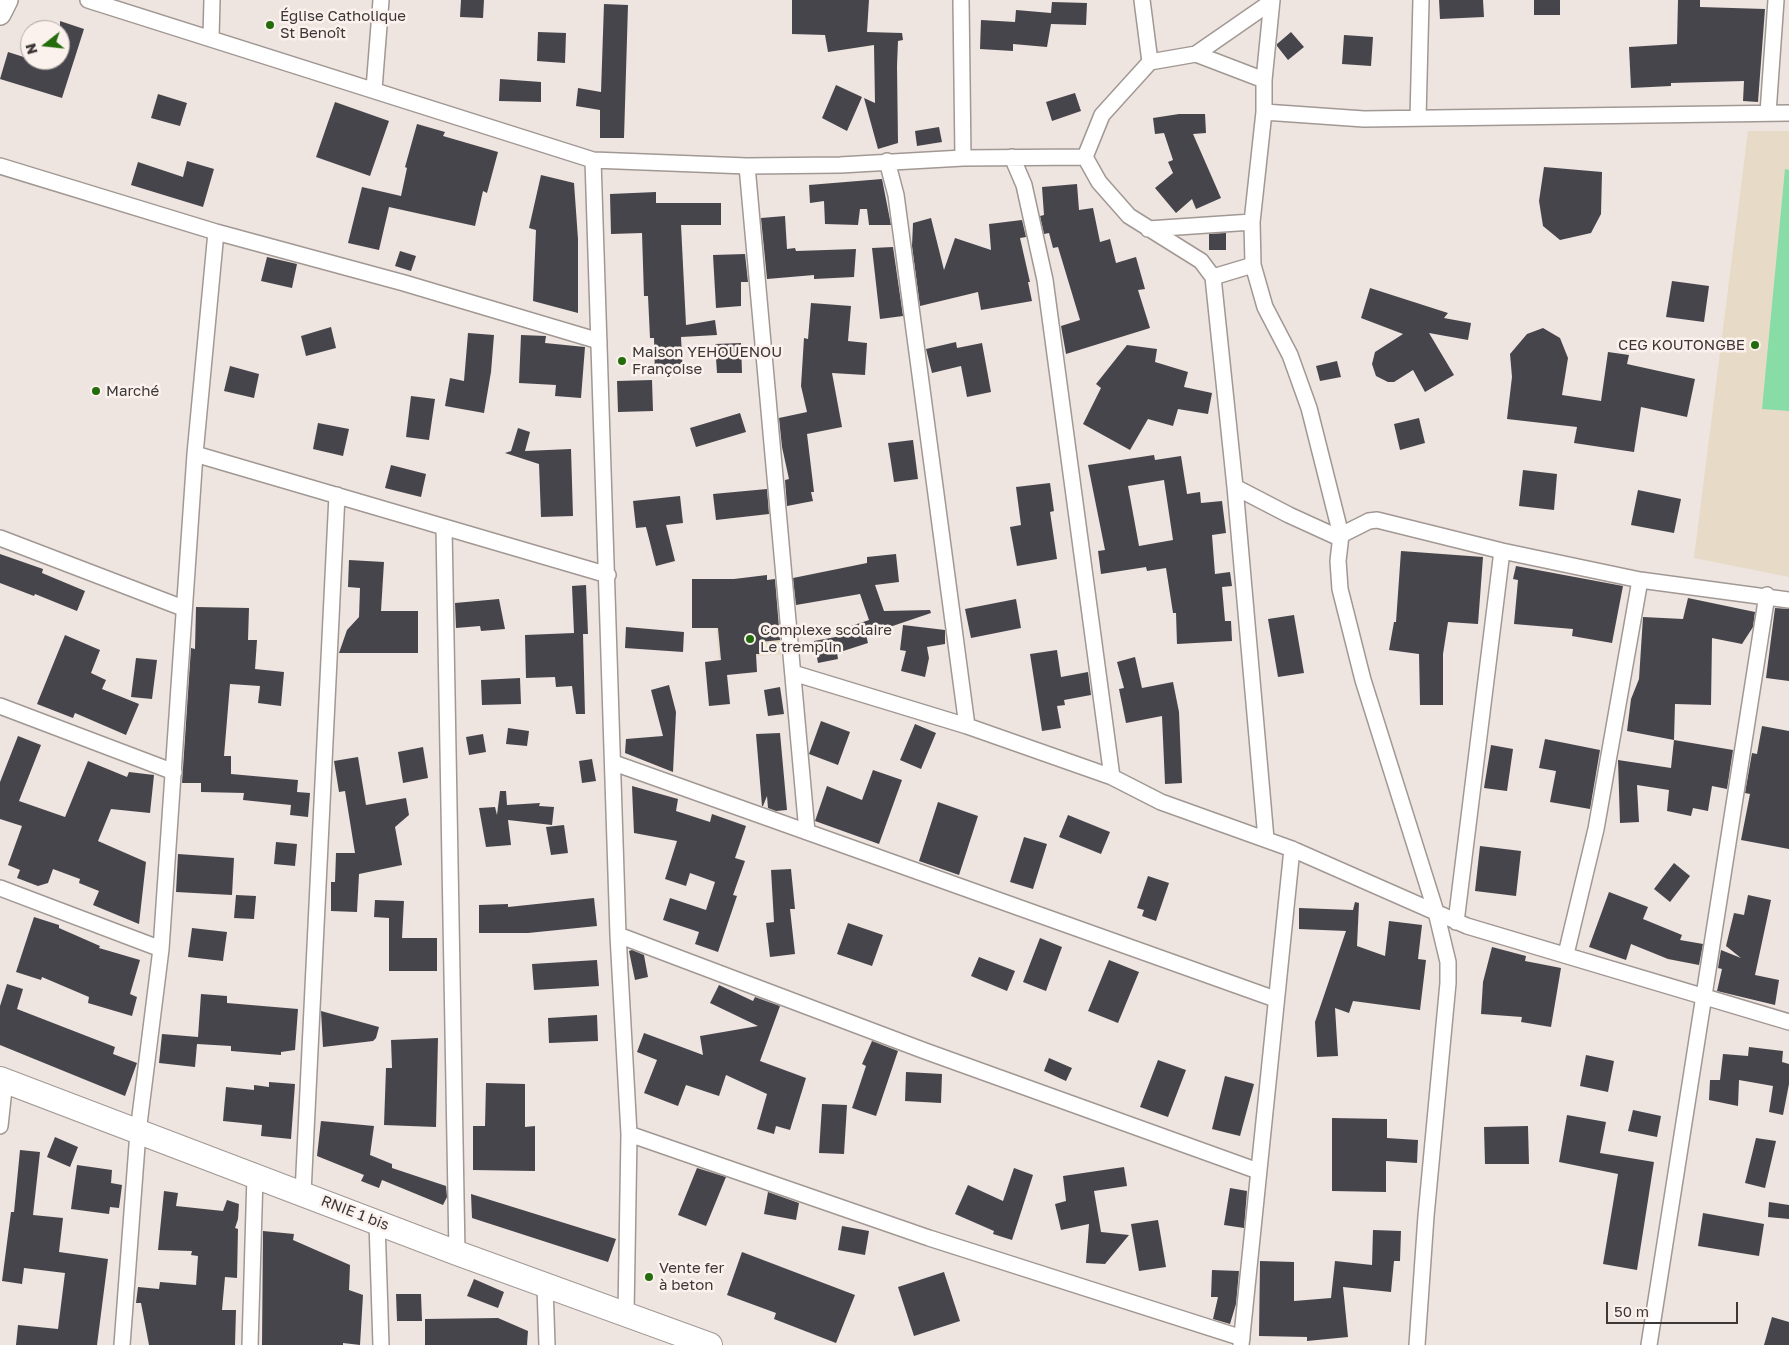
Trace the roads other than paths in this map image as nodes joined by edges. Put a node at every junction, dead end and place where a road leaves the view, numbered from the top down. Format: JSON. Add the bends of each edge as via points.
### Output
{"nodes":[{"id":1,"x":7,"y":0,"type":"edge"},
{"id":2,"x":88,"y":0,"type":"edge"},
{"id":3,"x":212,"y":0,"type":"edge"},
{"id":4,"x":382,"y":0,"type":"edge"},
{"id":5,"x":961,"y":0,"type":"edge"},
{"id":6,"x":1142,"y":0,"type":"edge"},
{"id":7,"x":1421,"y":0,"type":"edge"},
{"id":8,"x":1776,"y":0,"type":"edge"},
{"id":9,"x":1272,"y":1,"type":"edge"},
{"id":10,"x":0,"y":14,"type":"edge"},
{"id":11,"x":211,"y":38,"type":"junction"},
{"id":12,"x":1196,"y":54,"type":"junction"},
{"id":13,"x":1150,"y":62,"type":"junction"},
{"id":14,"x":1264,"y":80,"type":"junction"},
{"id":15,"x":374,"y":89,"type":"junction"},
{"id":16,"x":1264,"y":112,"type":"junction"},
{"id":17,"x":1768,"y":113,"type":"junction"},
{"id":18,"x":1789,"y":113,"type":"edge"},
{"id":19,"x":1418,"y":118,"type":"junction"},
{"id":20,"x":1012,"y":157,"type":"junction"},
{"id":21,"x":1085,"y":157,"type":"junction"},
{"id":22,"x":963,"y":158,"type":"junction"},
{"id":23,"x":593,"y":160,"type":"junction"},
{"id":24,"x":887,"y":161,"type":"junction"},
{"id":25,"x":0,"y":166,"type":"edge"},
{"id":26,"x":747,"y":166,"type":"junction"},
{"id":27,"x":1252,"y":222,"type":"junction"},
{"id":28,"x":1148,"y":229,"type":"junction"},
{"id":29,"x":216,"y":232,"type":"junction"},
{"id":30,"x":1253,"y":265,"type":"junction"},
{"id":31,"x":1213,"y":276,"type":"junction"},
{"id":32,"x":599,"y":341,"type":"junction"},
{"id":33,"x":195,"y":454,"type":"junction"},
{"id":34,"x":1235,"y":487,"type":"junction"},
{"id":35,"x":337,"y":495,"type":"junction"},
{"id":36,"x":444,"y":526,"type":"junction"},
{"id":37,"x":1341,"y":535,"type":"junction"},
{"id":38,"x":0,"y":538,"type":"edge"},
{"id":39,"x":1502,"y":550,"type":"junction"},
{"id":40,"x":608,"y":574,"type":"junction"},
{"id":41,"x":1640,"y":580,"type":"junction"},
{"id":42,"x":1767,"y":595,"type":"junction"},
{"id":43,"x":1789,"y":600,"type":"edge"},
{"id":44,"x":183,"y":608,"type":"junction"},
{"id":45,"x":793,"y":673,"type":"junction"},
{"id":46,"x":0,"y":706,"type":"edge"},
{"id":47,"x":967,"y":726,"type":"junction"},
{"id":48,"x":614,"y":763,"type":"junction"},
{"id":49,"x":174,"y":772,"type":"junction"},
{"id":50,"x":1112,"y":777,"type":"junction"},
{"id":51,"x":807,"y":832,"type":"junction"},
{"id":52,"x":1266,"y":839,"type":"junction"},
{"id":53,"x":1292,"y":849,"type":"junction"},
{"id":54,"x":0,"y":888,"type":"edge"},
{"id":55,"x":1436,"y":912,"type":"junction"},
{"id":56,"x":1456,"y":922,"type":"junction"},
{"id":57,"x":618,"y":936,"type":"junction"},
{"id":58,"x":161,"y":949,"type":"junction"},
{"id":59,"x":1566,"y":954,"type":"junction"},
{"id":60,"x":1704,"y":996,"type":"junction"},
{"id":61,"x":1275,"y":999,"type":"junction"},
{"id":62,"x":1789,"y":1022,"type":"edge"},
{"id":63,"x":2,"y":1080,"type":"edge"},
{"id":64,"x":0,"y":1126,"type":"edge"},
{"id":65,"x":138,"y":1132,"type":"junction"},
{"id":66,"x":629,"y":1134,"type":"junction"},
{"id":67,"x":1258,"y":1172,"type":"junction"},
{"id":68,"x":255,"y":1176,"type":"junction"},
{"id":69,"x":303,"y":1194,"type":"junction"},
{"id":70,"x":378,"y":1222,"type":"junction"},
{"id":71,"x":456,"y":1252,"type":"junction"},
{"id":72,"x":545,"y":1286,"type":"junction"},
{"id":73,"x":626,"y":1314,"type":"junction"},
{"id":74,"x":1242,"y":1342,"type":"edge"},
{"id":75,"x":704,"y":1344,"type":"edge"},
{"id":76,"x":122,"y":1345,"type":"edge"},
{"id":77,"x":250,"y":1345,"type":"edge"},
{"id":78,"x":381,"y":1345,"type":"edge"},
{"id":79,"x":547,"y":1345,"type":"edge"},
{"id":80,"x":1417,"y":1345,"type":"edge"},
{"id":81,"x":1649,"y":1345,"type":"edge"}],
"edges":[{"from":1,"to":10,"type":"main road"},
{"from":2,"to":11,"type":"street"},
{"from":3,"to":11,"type":"street"},
{"from":4,"to":15,"type":"street"},
{"from":5,"to":22,"type":"street"},
{"from":6,"to":13,"type":"street"},
{"from":7,"to":19,"type":"street"},
{"from":8,"to":17,"type":"street"},
{"from":9,"to":12,"type":"street"},
{"from":9,"to":14,"type":"street"},
{"from":11,"to":15,"type":"street"},
{"from":12,"to":13,"type":"street"},
{"from":12,"to":14,"type":"street"},
{"from":13,"to":21,"type":"street","via":[[1102,115]]},
{"from":14,"to":16,"type":"street"},
{"from":15,"to":23,"type":"street"},
{"from":16,"to":19,"type":"street","via":[[1364,119]]},
{"from":16,"to":27,"type":"street"},
{"from":17,"to":18,"type":"street"},
{"from":17,"to":19,"type":"street"},
{"from":20,"to":21,"type":"street"},
{"from":20,"to":22,"type":"street"},
{"from":20,"to":50,"type":"street","via":[[1024,186],[1045,280]]},
{"from":21,"to":28,"type":"street","via":[[1113,200]]},
{"from":22,"to":24,"type":"street"},
{"from":23,"to":26,"type":"street"},
{"from":23,"to":32,"type":"street"},
{"from":24,"to":26,"type":"street"},
{"from":24,"to":47,"type":"street","via":[[896,195]]},
{"from":25,"to":29,"type":"street"},
{"from":26,"to":45,"type":"street"},
{"from":27,"to":28,"type":"street"},
{"from":27,"to":30,"type":"street"},
{"from":28,"to":31,"type":"street","via":[[1201,261]]},
{"from":29,"to":32,"type":"street"},
{"from":29,"to":33,"type":"street"},
{"from":30,"to":31,"type":"street"},
{"from":30,"to":37,"type":"street","via":[[1265,307],[1290,355],[1309,408]]},
{"from":31,"to":34,"type":"street"},
{"from":32,"to":40,"type":"street"},
{"from":33,"to":35,"type":"street"},
{"from":33,"to":44,"type":"street"},
{"from":34,"to":37,"type":"street","via":[[1329,534]]},
{"from":34,"to":52,"type":"street"},
{"from":35,"to":36,"type":"street"},
{"from":35,"to":69,"type":"street"},
{"from":36,"to":40,"type":"street"},
{"from":36,"to":71,"type":"street"},
{"from":37,"to":39,"type":"street","via":[[1362,523],[1377,520]]},
{"from":37,"to":55,"type":"street","via":[[1338,561],[1340,588],[1359,662]]},
{"from":38,"to":44,"type":"street"},
{"from":39,"to":41,"type":"street"},
{"from":39,"to":56,"type":"street"},
{"from":40,"to":48,"type":"street"},
{"from":41,"to":42,"type":"street"},
{"from":41,"to":59,"type":"street","via":[[1601,801]]},
{"from":42,"to":43,"type":"street"},
{"from":42,"to":60,"type":"street"},
{"from":44,"to":49,"type":"street"},
{"from":45,"to":47,"type":"street"},
{"from":45,"to":51,"type":"street"},
{"from":46,"to":49,"type":"street"},
{"from":47,"to":50,"type":"street"},
{"from":48,"to":51,"type":"street"},
{"from":48,"to":57,"type":"street"},
{"from":49,"to":58,"type":"street"},
{"from":50,"to":52,"type":"street","via":[[1161,802]]},
{"from":51,"to":61,"type":"street"},
{"from":52,"to":53,"type":"street"},
{"from":53,"to":55,"type":"street"},
{"from":53,"to":61,"type":"street"},
{"from":54,"to":58,"type":"street"},
{"from":55,"to":56,"type":"street"},
{"from":55,"to":80,"type":"street","via":[[1448,962],[1448,983]]},
{"from":56,"to":59,"type":"street"},
{"from":57,"to":66,"type":"street"},
{"from":57,"to":67,"type":"street"},
{"from":58,"to":65,"type":"street"},
{"from":59,"to":60,"type":"street"},
{"from":60,"to":62,"type":"street"},
{"from":60,"to":81,"type":"street"},
{"from":61,"to":67,"type":"street"},
{"from":63,"to":64,"type":"street"},
{"from":63,"to":65,"type":"main road","name":"RNIE 1 bis"},
{"from":65,"to":68,"type":"main road","name":"RNIE 1 bis"},
{"from":65,"to":76,"type":"street"},
{"from":66,"to":73,"type":"street"},
{"from":66,"to":74,"type":"street"},
{"from":67,"to":74,"type":"street"},
{"from":68,"to":69,"type":"main road","name":"RNIE 1 bis"},
{"from":68,"to":77,"type":"street"},
{"from":69,"to":70,"type":"main road","name":"RNIE 1 bis"},
{"from":70,"to":71,"type":"main road","name":"RNIE 1 bis"},
{"from":70,"to":78,"type":"street"},
{"from":71,"to":72,"type":"main road","name":"RNIE 1 bis"},
{"from":72,"to":73,"type":"main road","name":"RNIE 1 bis"},
{"from":72,"to":79,"type":"street"},
{"from":73,"to":75,"type":"main road","name":"RNIE 1 bis"}]}
